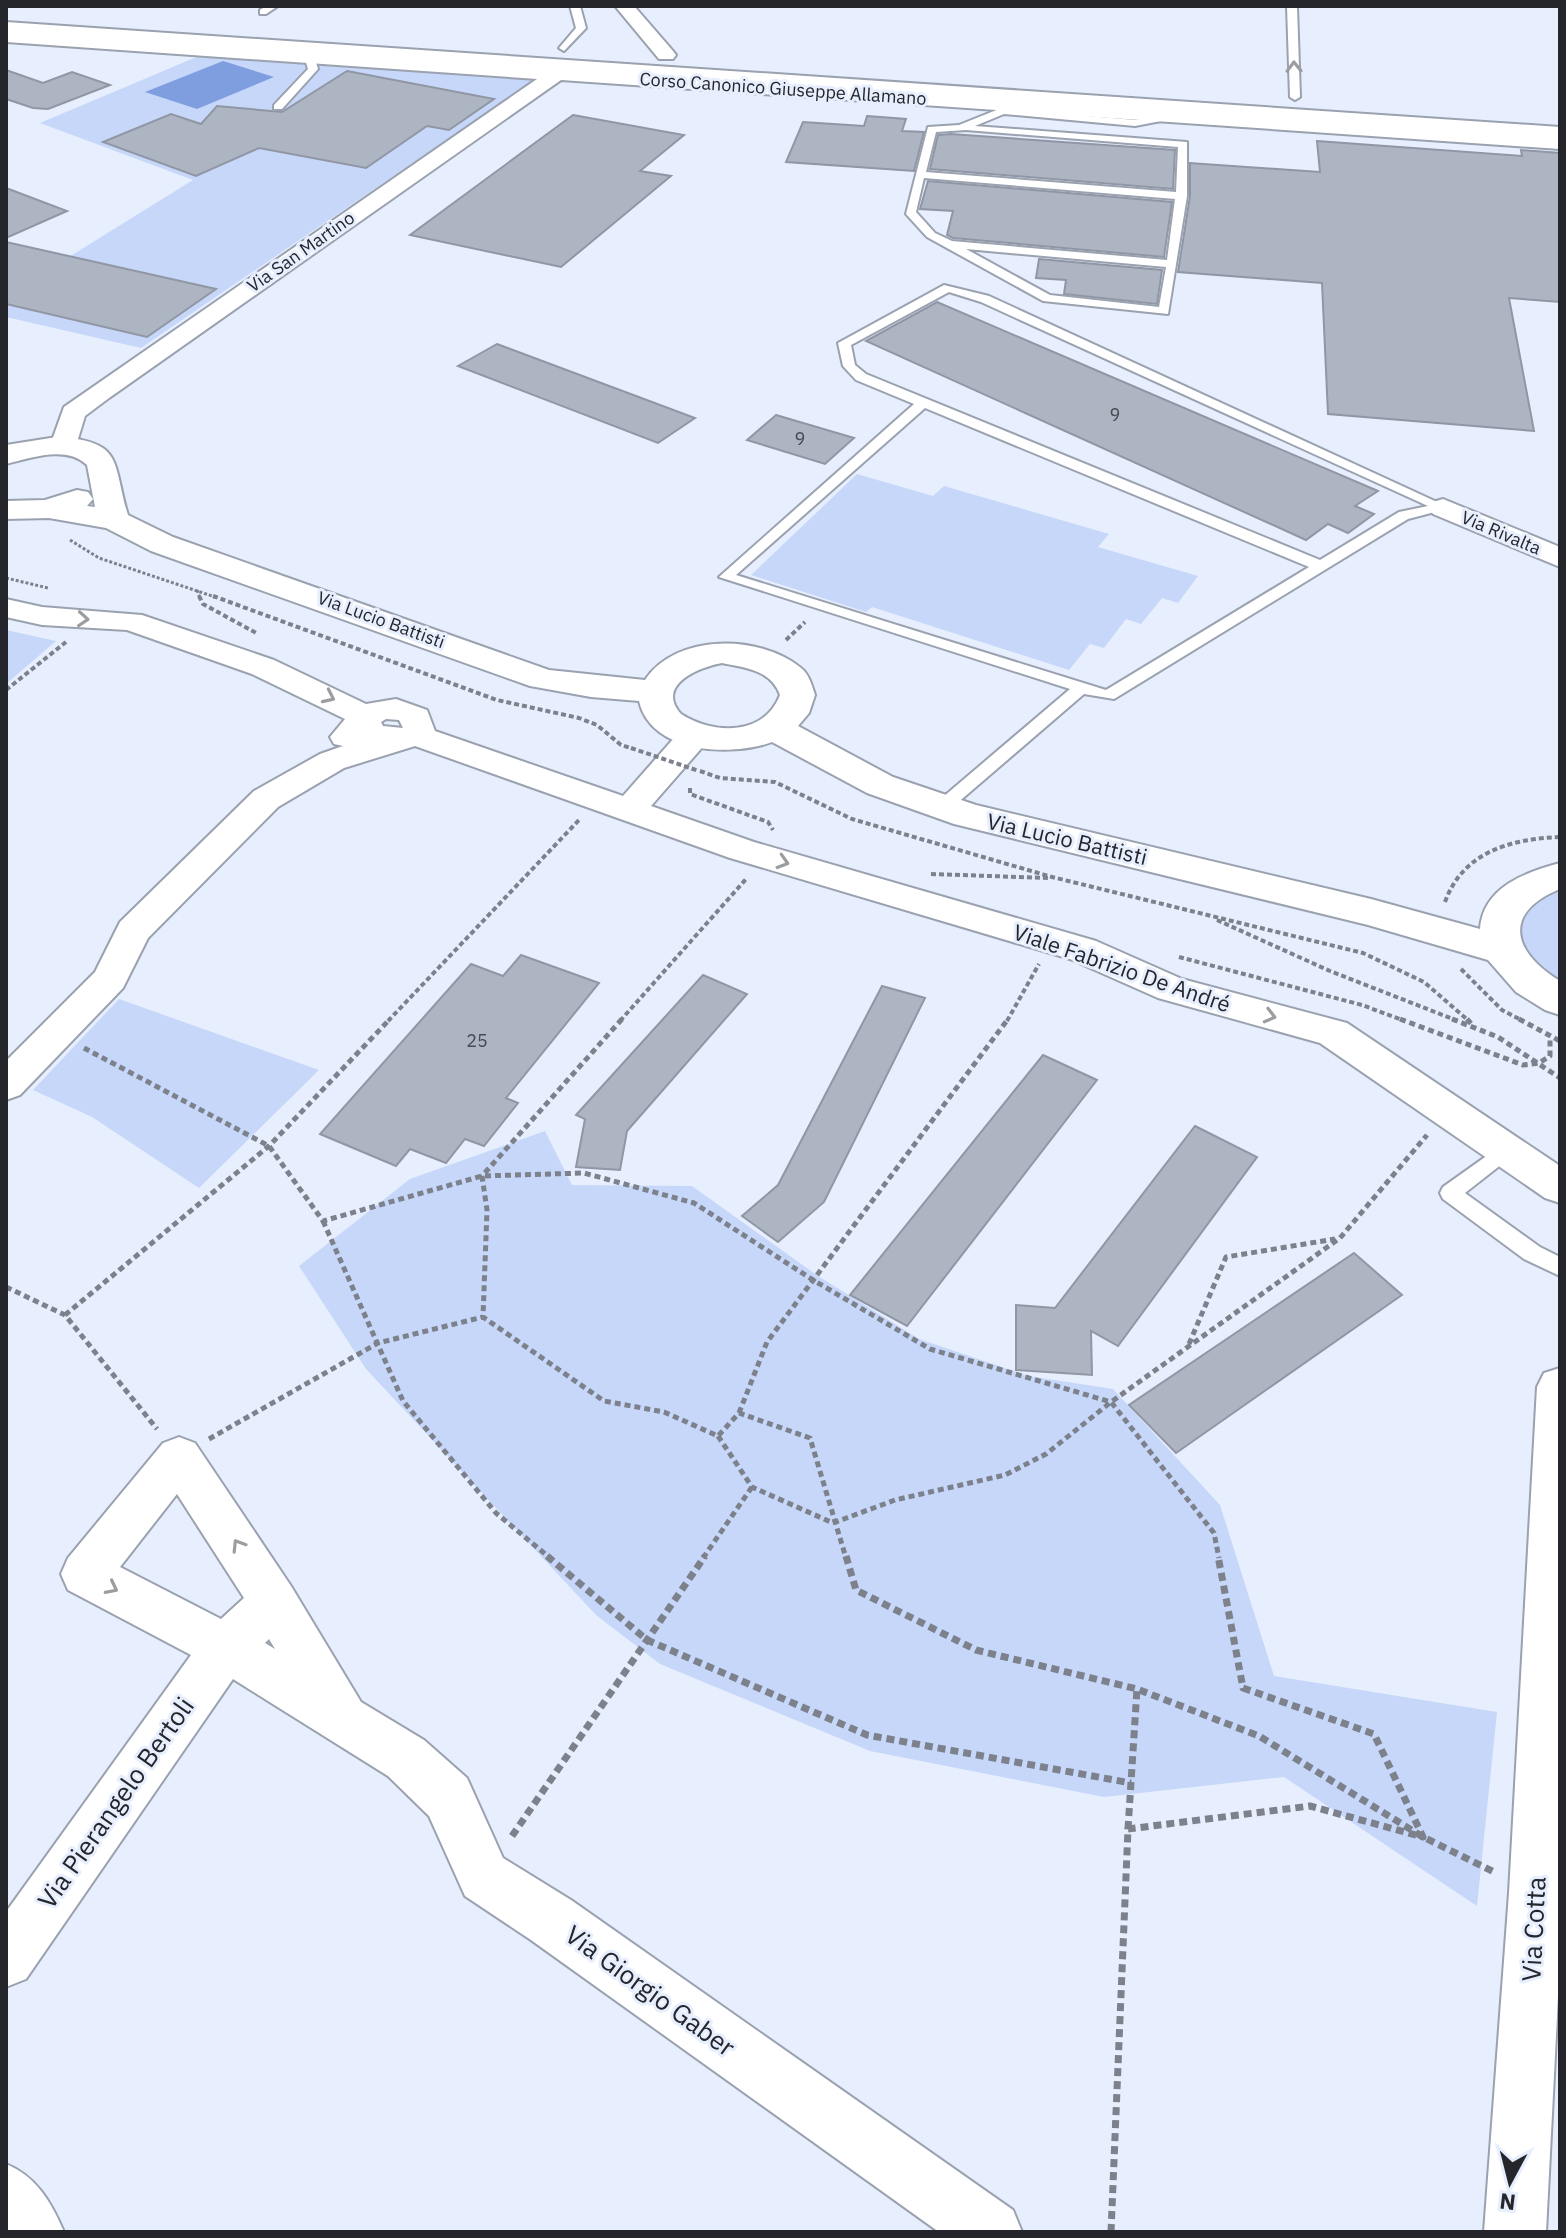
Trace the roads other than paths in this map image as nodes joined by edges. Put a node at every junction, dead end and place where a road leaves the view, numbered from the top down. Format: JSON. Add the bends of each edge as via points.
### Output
{"nodes":[{"id":1,"x":273,"y":6,"type":"edge"},
{"id":2,"x":575,"y":6,"type":"edge"},
{"id":3,"x":624,"y":6,"type":"edge"},
{"id":4,"x":1292,"y":6,"type":"edge"},
{"id":5,"x":6,"y":10,"type":"edge"},
{"id":6,"x":263,"y":12,"type":"dead end"},
{"id":7,"x":6,"y":19,"type":"edge"},
{"id":8,"x":6,"y":28,"type":"edge"},
{"id":9,"x":6,"y":36,"type":"edge"},
{"id":10,"x":564,"y":48,"type":"junction"},
{"id":11,"x":666,"y":55,"type":"junction"},
{"id":12,"x":309,"y":56,"type":"junction"},
{"id":13,"x":558,"y":73,"type":"junction"},
{"id":14,"x":1295,"y":97,"type":"junction"},
{"id":15,"x":278,"y":107,"type":"dead end"},
{"id":16,"x":1012,"y":109,"type":"junction"},
{"id":17,"x":1560,"y":115,"type":"edge"},
{"id":18,"x":1150,"y":117,"type":"junction"},
{"id":19,"x":1560,"y":124,"type":"edge"},
{"id":20,"x":961,"y":128,"type":"junction"},
{"id":21,"x":1560,"y":134,"type":"edge"},
{"id":22,"x":1560,"y":143,"type":"edge"},
{"id":23,"x":1183,"y":144,"type":"junction"},
{"id":24,"x":922,"y":175,"type":"junction"},
{"id":25,"x":1181,"y":196,"type":"junction"},
{"id":26,"x":950,"y":244,"type":"junction"},
{"id":27,"x":1172,"y":264,"type":"junction"},
{"id":28,"x":924,"y":402,"type":"junction"},
{"id":29,"x":64,"y":446,"type":"junction"},
{"id":30,"x":7,"y":454,"type":"edge"},
{"id":31,"x":104,"y":473,"type":"junction"},
{"id":32,"x":1443,"y":508,"type":"junction"},
{"id":33,"x":6,"y":510,"type":"edge"},
{"id":34,"x":115,"y":520,"type":"junction"},
{"id":35,"x":53,"y":523,"type":"junction"},
{"id":36,"x":1560,"y":558,"type":"edge"},
{"id":37,"x":1321,"y":566,"type":"junction"},
{"id":38,"x":6,"y":608,"type":"edge"},
{"id":39,"x":1081,"y":688,"type":"junction"},
{"id":40,"x":655,"y":691,"type":"junction"},
{"id":41,"x":365,"y":717,"type":"junction"},
{"id":42,"x":776,"y":729,"type":"junction"},
{"id":43,"x":407,"y":737,"type":"junction"},
{"id":44,"x":696,"y":754,"type":"junction"},
{"id":45,"x":310,"y":774,"type":"junction"},
{"id":46,"x":624,"y":800,"type":"junction"},
{"id":47,"x":942,"y":807,"type":"junction"},
{"id":48,"x":1560,"y":876,"type":"edge"},
{"id":49,"x":1503,"y":930,"type":"junction"},
{"id":50,"x":1560,"y":1000,"type":"edge"},
{"id":51,"x":6,"y":1085,"type":"edge"},
{"id":52,"x":1508,"y":1149,"type":"junction"},
{"id":53,"x":1560,"y":1187,"type":"edge"},
{"id":54,"x":1560,"y":1267,"type":"edge"},
{"id":55,"x":1560,"y":1387,"type":"edge"},
{"id":56,"x":274,"y":1602,"type":"junction"},
{"id":57,"x":226,"y":1647,"type":"junction"},
{"id":58,"x":346,"y":1721,"type":"junction"},
{"id":59,"x":1548,"y":1899,"type":"edge"},
{"id":60,"x":6,"y":1959,"type":"edge"},
{"id":61,"x":6,"y":2194,"type":"edge"},
{"id":62,"x":33,"y":2232,"type":"edge"},
{"id":63,"x":991,"y":2232,"type":"edge"},
{"id":64,"x":1515,"y":2232,"type":"edge"}],
"edges":[{"from":1,"to":6,"type":"lane"},
{"from":2,"to":10,"type":"lane","via":[[581,28]]},
{"from":3,"to":11,"type":"street"},
{"from":14,"to":4,"type":"lane","one_way":true},
{"from":5,"to":10,"type":"street","name":"Corso Canonico Giuseppe Allamano"},
{"from":7,"to":19,"type":"main road","name":"Corso Canonico Giuseppe Allamano"},
{"from":8,"to":21,"type":"main road","name":"Corso Canonico Giuseppe Allamano"},
{"from":9,"to":12,"type":"street","name":"Corso Canonico Giuseppe Allamano"},
{"from":10,"to":11,"type":"street","name":"Corso Canonico Giuseppe Allamano"},
{"from":11,"to":14,"type":"street","name":"Corso Canonico Giuseppe Allamano"},
{"from":12,"to":13,"type":"street","name":"Corso Canonico Giuseppe Allamano"},
{"from":12,"to":15,"type":"lane","via":[[313,69]]},
{"from":13,"to":16,"type":"street","name":"Corso Canonico Giuseppe Allamano"},
{"from":13,"to":29,"type":"street","name":"Via San Martino","via":[[100,392],[73,413]]},
{"from":14,"to":17,"type":"street","name":"Corso Canonico Giuseppe Allamano"},
{"from":16,"to":18,"type":"street","name":"Corso Canonico Giuseppe Allamano"},
{"from":16,"to":20,"type":"lane"},
{"from":18,"to":22,"type":"street","name":"Corso Canonico Giuseppe Allamano"},
{"from":18,"to":23,"type":"lane"},
{"from":20,"to":23,"type":"lane"},
{"from":20,"to":24,"type":"lane","via":[[932,129]]},
{"from":23,"to":25,"type":"lane"},
{"from":24,"to":25,"type":"lane"},
{"from":24,"to":26,"type":"lane","via":[[910,212],[931,235]]},
{"from":25,"to":27,"type":"lane"},
{"from":26,"to":27,"type":"lane"},
{"from":26,"to":27,"type":"lane","via":[[1047,298],[1164,311]]},
{"from":28,"to":32,"type":"lane","via":[[861,377],[849,366],[844,343],[948,288],[985,299]]},
{"from":28,"to":37,"type":"lane"},
{"from":28,"to":39,"type":"lane","via":[[726,577]]},
{"from":29,"to":30,"type":"main road"},
{"from":29,"to":31,"type":"main road","via":[[94,455]]},
{"from":31,"to":34,"type":"main road"},
{"from":31,"to":35,"type":"main road","name":"Via Lucio Battisti"},
{"from":32,"to":36,"type":"street","name":"Via Rivalta"},
{"from":32,"to":37,"type":"lane","via":[[1404,515]]},
{"from":33,"to":35,"type":"main road","name":"Via Lucio Battisti"},
{"from":34,"to":35,"type":"main road","name":"Via Lucio Battisti"},
{"from":34,"to":40,"type":"main road","name":"Via Lucio Battisti","via":[[162,544],[542,679]]},
{"from":37,"to":39,"type":"lane","via":[[1108,696]]},
{"from":38,"to":41,"type":"street","one_way":true,"via":[[42,616],[131,621],[263,667]]},
{"from":39,"to":47,"type":"lane"},
{"from":40,"to":42,"type":"main road","via":[[664,675],[699,657],[722,653],[765,660],[787,672],[798,686],[799,702]]},
{"from":40,"to":44,"type":"main road","via":[[656,708]]},
{"from":41,"to":43,"type":"street","via":[[379,710],[410,713],[420,724]]},
{"from":41,"to":45,"type":"street"},
{"from":42,"to":44,"type":"main road"},
{"from":42,"to":47,"type":"main road","name":"Via Lucio Battisti","via":[[880,785]]},
{"from":43,"to":45,"type":"street","via":[[332,761]]},
{"from":43,"to":46,"type":"street","name":"Viale Fabrizio De André"},
{"from":44,"to":46,"type":"street"},
{"from":45,"to":51,"type":"street","via":[[266,799],[133,931],[110,979]]},
{"from":46,"to":52,"type":"street","name":"Viale Fabrizio De André","one_way":true,"via":[[754,854],[1083,950],[1171,989],[1333,1033]]},
{"from":47,"to":49,"type":"main road","name":"Via Lucio Battisti","via":[[1371,912]]},
{"from":48,"to":49,"type":"main road","via":[[1516,894]]},
{"from":49,"to":50,"type":"main road","via":[[1513,967]]},
{"from":52,"to":53,"type":"street","name":"Viale Fabrizio De André"},
{"from":52,"to":54,"type":"lane","via":[[1450,1193],[1532,1253]]},
{"from":55,"to":59,"type":"street","name":"Via Cotta"},
{"from":56,"to":57,"type":"street"},
{"from":56,"to":57,"type":"street","one_way":true,"via":[[179,1457],[85,1574]]},
{"from":56,"to":58,"type":"street"},
{"from":57,"to":58,"type":"street"},
{"from":57,"to":60,"type":"street","name":"Via Pierangelo Bertoli"},
{"from":58,"to":63,"type":"street","name":"Via Giorgio Gaber","via":[[406,1758],[448,1797],[484,1877]]},
{"from":59,"to":64,"type":"street","name":"Via Cotta"},
{"from":61,"to":62,"type":"street"}]}
